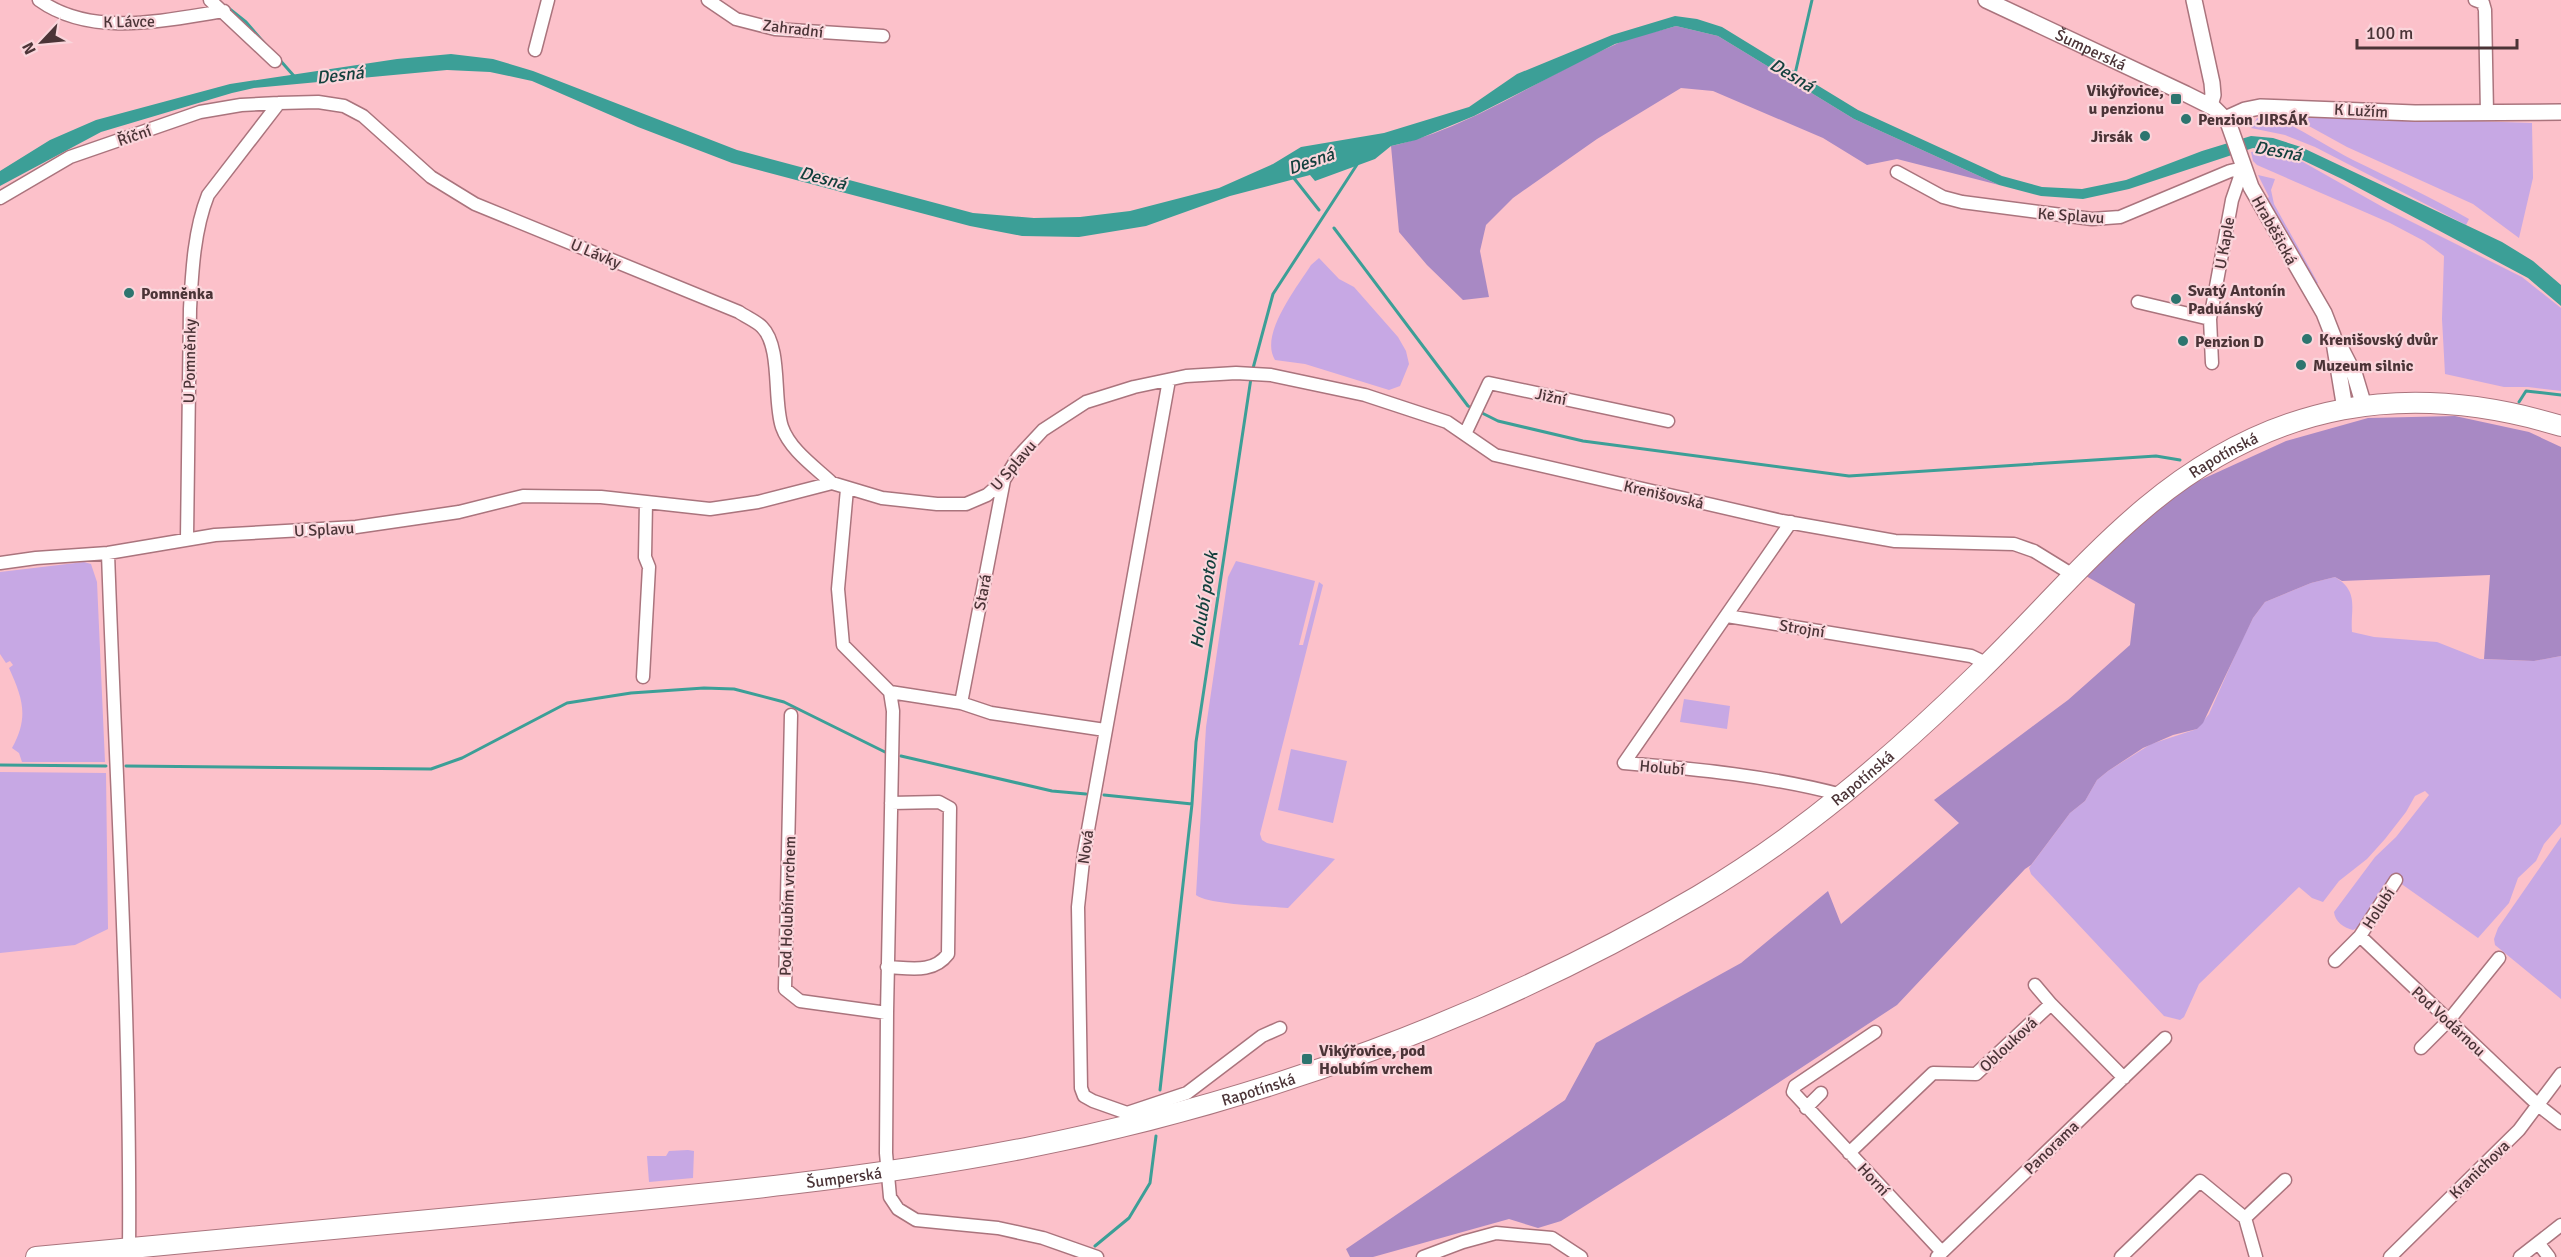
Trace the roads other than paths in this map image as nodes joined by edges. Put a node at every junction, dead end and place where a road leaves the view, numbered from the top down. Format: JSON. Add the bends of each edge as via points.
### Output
{"nodes":[{"id":1,"x":39,"y":0,"type":"edge"},
{"id":2,"x":708,"y":0,"type":"edge"},
{"id":3,"x":1986,"y":0,"type":"edge"},
{"id":4,"x":2194,"y":0,"type":"edge"},
{"id":5,"x":2475,"y":0,"type":"edge"},
{"id":6,"x":545,"y":1,"type":"edge"},
{"id":7,"x":217,"y":6,"type":"edge"},
{"id":8,"x":884,"y":36,"type":"dead end"},
{"id":9,"x":535,"y":50,"type":"dead end"},
{"id":10,"x":275,"y":61,"type":"dead end"},
{"id":11,"x":279,"y":103,"type":"junction"},
{"id":12,"x":2210,"y":105,"type":"junction"},
{"id":13,"x":2561,"y":112,"type":"edge"},
{"id":14,"x":2493,"y":113,"type":"junction"},
{"id":15,"x":2225,"y":119,"type":"junction"},
{"id":16,"x":2242,"y":163,"type":"junction"},
{"id":17,"x":1897,"y":172,"type":"dead end"},
{"id":18,"x":0,"y":198,"type":"edge"},
{"id":19,"x":2138,"y":302,"type":"dead end"},
{"id":20,"x":2210,"y":319,"type":"junction"},
{"id":21,"x":2212,"y":363,"type":"dead end"},
{"id":22,"x":1264,"y":374,"type":"joint"},
{"id":23,"x":1168,"y":380,"type":"junction"},
{"id":24,"x":2354,"y":408,"type":"junction"},
{"id":25,"x":1668,"y":421,"type":"dead end"},
{"id":26,"x":2561,"y":426,"type":"edge"},
{"id":27,"x":1465,"y":435,"type":"junction"},
{"id":28,"x":1004,"y":480,"type":"junction"},
{"id":29,"x":832,"y":483,"type":"junction"},
{"id":30,"x":847,"y":489,"type":"junction"},
{"id":31,"x":646,"y":502,"type":"junction"},
{"id":32,"x":1791,"y":522,"type":"junction"},
{"id":33,"x":187,"y":538,"type":"junction"},
{"id":34,"x":108,"y":553,"type":"junction"},
{"id":35,"x":0,"y":563,"type":"edge"},
{"id":36,"x":2073,"y":575,"type":"junction"},
{"id":37,"x":1727,"y":616,"type":"junction"},
{"id":38,"x":1988,"y":664,"type":"junction"},
{"id":39,"x":644,"y":677,"type":"dead end"},
{"id":40,"x":890,"y":692,"type":"junction"},
{"id":41,"x":961,"y":703,"type":"junction"},
{"id":42,"x":791,"y":714,"type":"dead end"},
{"id":43,"x":1105,"y":730,"type":"junction"},
{"id":44,"x":1842,"y":795,"type":"junction"},
{"id":45,"x":891,"y":803,"type":"junction"},
{"id":46,"x":2396,"y":880,"type":"dead end"},
{"id":47,"x":2360,"y":936,"type":"junction"},
{"id":48,"x":2499,"y":958,"type":"dead end"},
{"id":49,"x":2335,"y":961,"type":"dead end"},
{"id":50,"x":887,"y":967,"type":"junction"},
{"id":51,"x":2035,"y":985,"type":"dead end"},
{"id":52,"x":2051,"y":1004,"type":"junction"},
{"id":53,"x":887,"y":1013,"type":"junction"},
{"id":54,"x":2449,"y":1020,"type":"junction"},
{"id":55,"x":1280,"y":1028,"type":"dead end"},
{"id":56,"x":1875,"y":1032,"type":"dead end"},
{"id":57,"x":2165,"y":1038,"type":"dead end"},
{"id":58,"x":2421,"y":1048,"type":"dead end"},
{"id":59,"x":2561,"y":1074,"type":"edge"},
{"id":60,"x":2124,"y":1078,"type":"junction"},
{"id":61,"x":1821,"y":1093,"type":"dead end"},
{"id":62,"x":2538,"y":1105,"type":"junction"},
{"id":63,"x":1806,"y":1108,"type":"junction"},
{"id":64,"x":1157,"y":1117,"type":"joint"},
{"id":65,"x":2561,"y":1123,"type":"edge"},
{"id":66,"x":1850,"y":1153,"type":"junction"},
{"id":67,"x":887,"y":1171,"type":"junction"},
{"id":68,"x":2285,"y":1180,"type":"dead end"},
{"id":69,"x":2245,"y":1218,"type":"junction"},
{"id":70,"x":2561,"y":1225,"type":"edge"},
{"id":71,"x":2539,"y":1244,"type":"junction"},
{"id":72,"x":129,"y":1253,"type":"edge"},
{"id":73,"x":1940,"y":1254,"type":"edge"},
{"id":74,"x":36,"y":1257,"type":"edge"},
{"id":75,"x":1097,"y":1257,"type":"edge"},
{"id":76,"x":1423,"y":1257,"type":"edge"},
{"id":77,"x":1581,"y":1257,"type":"edge"},
{"id":78,"x":2121,"y":1257,"type":"edge"},
{"id":79,"x":2256,"y":1257,"type":"edge"},
{"id":80,"x":2390,"y":1257,"type":"edge"},
{"id":81,"x":2520,"y":1257,"type":"edge"},
{"id":82,"x":2549,"y":1257,"type":"edge"}],
"edges":[{"from":1,"to":7,"type":"street","name":"K Lávce","via":[[53,10],[94,22],[144,23]]},
{"from":2,"to":8,"type":"street","name":"Zahradní","via":[[736,19],[776,29]]},
{"from":3,"to":12,"type":"street","name":"Šumperská"},
{"from":4,"to":12,"type":"street","via":[[2212,83]]},
{"from":5,"to":14,"type":"street","via":[[2485,10]]},
{"from":6,"to":9,"type":"street"},
{"from":7,"to":10,"type":"street","name":"K Lávce"},
{"from":11,"to":18,"type":"street","name":"Říční","via":[[201,112],[70,157]]},
{"from":11,"to":29,"type":"street","name":"U Lávky","via":[[345,106],[363,116],[431,177],[475,204],[739,312],[763,327],[776,366],[782,426],[803,456]]},
{"from":11,"to":33,"type":"street","name":"U Pomněnky","via":[[208,195],[201,212],[190,309]]},
{"from":12,"to":15,"type":"street","name":"Šumperská"},
{"from":13,"to":14,"type":"street","name":"K Lužím"},
{"from":14,"to":15,"type":"street","name":"K Lužím","via":[[2260,107]]},
{"from":15,"to":16,"type":"street","name":"Hraběšická"},
{"from":16,"to":17,"type":"street","name":"Ke Splavu","via":[[2120,217],[2092,219],[1962,202],[1943,197]]},
{"from":16,"to":20,"type":"street","name":"U Kaple"},
{"from":16,"to":24,"type":"street","name":"Hraběšická","via":[[2355,376]]},
{"from":19,"to":20,"type":"street"},
{"from":20,"to":21,"type":"street","name":"U Kaple"},
{"from":22,"to":23,"type":"street","name":"U Splavu"},
{"from":22,"to":27,"type":"street","name":"Krenišovská","via":[[1365,395],[1447,422]]},
{"from":23,"to":28,"type":"street","name":"U Splavu","via":[[1086,402],[1043,430],[1018,457]]},
{"from":23,"to":43,"type":"street","name":"Nová"},
{"from":24,"to":26,"type":"main road","name":"Rapotínská","via":[[2409,402],[2457,403]]},
{"from":24,"to":36,"type":"main road","name":"Rapotínská","via":[[2308,418],[2267,433],[2207,463],[2144,509]]},
{"from":25,"to":27,"type":"street","name":"Jižní","via":[[1489,383]]},
{"from":27,"to":32,"type":"street","name":"Krenišovská","via":[[1496,455]]},
{"from":28,"to":30,"type":"street","name":"U Splavu","via":[[987,495],[966,504],[882,498]]},
{"from":28,"to":41,"type":"street","name":"Stará"},
{"from":29,"to":30,"type":"street","name":"U Splavu"},
{"from":29,"to":31,"type":"street","name":"U Splavu","via":[[758,502],[710,508]]},
{"from":30,"to":40,"type":"street","via":[[838,589],[843,645]]},
{"from":31,"to":33,"type":"street","name":"U Splavu","via":[[523,496],[459,512],[356,527]]},
{"from":31,"to":39,"type":"street","via":[[645,557],[649,567]]},
{"from":32,"to":36,"type":"street","name":"Krenišovská","via":[[1895,542],[2014,544],[2034,550]]},
{"from":32,"to":37,"type":"street"},
{"from":33,"to":34,"type":"street","name":"U Splavu"},
{"from":34,"to":35,"type":"street","name":"U Splavu"},
{"from":34,"to":72,"type":"street","via":[[123,879]]},
{"from":36,"to":38,"type":"main road","name":"Rapotínská"},
{"from":37,"to":38,"type":"street","name":"Strojní","via":[[1971,656]]},
{"from":37,"to":44,"type":"street","name":"Holubí","via":[[1624,763],[1803,784]]},
{"from":38,"to":44,"type":"main road","name":"Rapotínská"},
{"from":40,"to":41,"type":"street"},
{"from":40,"to":45,"type":"street"},
{"from":41,"to":43,"type":"street","via":[[991,713]]},
{"from":42,"to":53,"type":"street","name":"Pod Holubím vrchem","via":[[784,989],[800,1001]]},
{"from":43,"to":55,"type":"street","name":"Nová","via":[[1083,852],[1078,907],[1080,1080],[1084,1096],[1127,1113],[1180,1097],[1262,1036]]},
{"from":44,"to":64,"type":"main road","name":"Rapotínská","via":[[1705,892],[1570,965],[1346,1059]]},
{"from":45,"to":50,"type":"street"},
{"from":45,"to":50,"type":"street","via":[[939,802],[950,808],[948,954],[931,968]]},
{"from":46,"to":47,"type":"street","name":"Holubí"},
{"from":47,"to":49,"type":"street","name":"Holubí"},
{"from":47,"to":54,"type":"street","name":"Pod Vodárnou"},
{"from":48,"to":54,"type":"street"},
{"from":50,"to":53,"type":"street"},
{"from":51,"to":52,"type":"street","name":"Oblouková"},
{"from":52,"to":60,"type":"street","name":"Oblouková"},
{"from":52,"to":66,"type":"street","name":"Oblouková","via":[[1976,1074],[1933,1072]]},
{"from":53,"to":67,"type":"street"},
{"from":54,"to":58,"type":"street"},
{"from":54,"to":62,"type":"street","name":"Pod Vodárnou"},
{"from":56,"to":63,"type":"street","name":"Horní","via":[[1795,1086],[1795,1096]]},
{"from":57,"to":60,"type":"street","name":"Panorama"},
{"from":59,"to":62,"type":"street","name":"Kranichova"},
{"from":60,"to":73,"type":"street","name":"Panorama"},
{"from":61,"to":63,"type":"street"},
{"from":62,"to":65,"type":"street","name":"Pod Vodárnou"},
{"from":62,"to":80,"type":"street","name":"Kranichova","via":[[2520,1130]]},
{"from":63,"to":66,"type":"street","name":"Horní"},
{"from":64,"to":67,"type":"main road","name":"Šumperská","via":[[1030,1147]]},
{"from":66,"to":73,"type":"street","name":"Horní"},
{"from":67,"to":72,"type":"main road","name":"Šumperská"},
{"from":67,"to":75,"type":"street","via":[[893,1203],[916,1220],[998,1228]]},
{"from":68,"to":69,"type":"street"},
{"from":69,"to":78,"type":"street","via":[[2200,1181]]},
{"from":69,"to":79,"type":"street"},
{"from":70,"to":71,"type":"street"},
{"from":71,"to":81,"type":"street"},
{"from":71,"to":82,"type":"street"},
{"from":72,"to":74,"type":"main road","name":"Šumperská"},
{"from":76,"to":77,"type":"street","via":[[1497,1233],[1552,1238]]}]}
